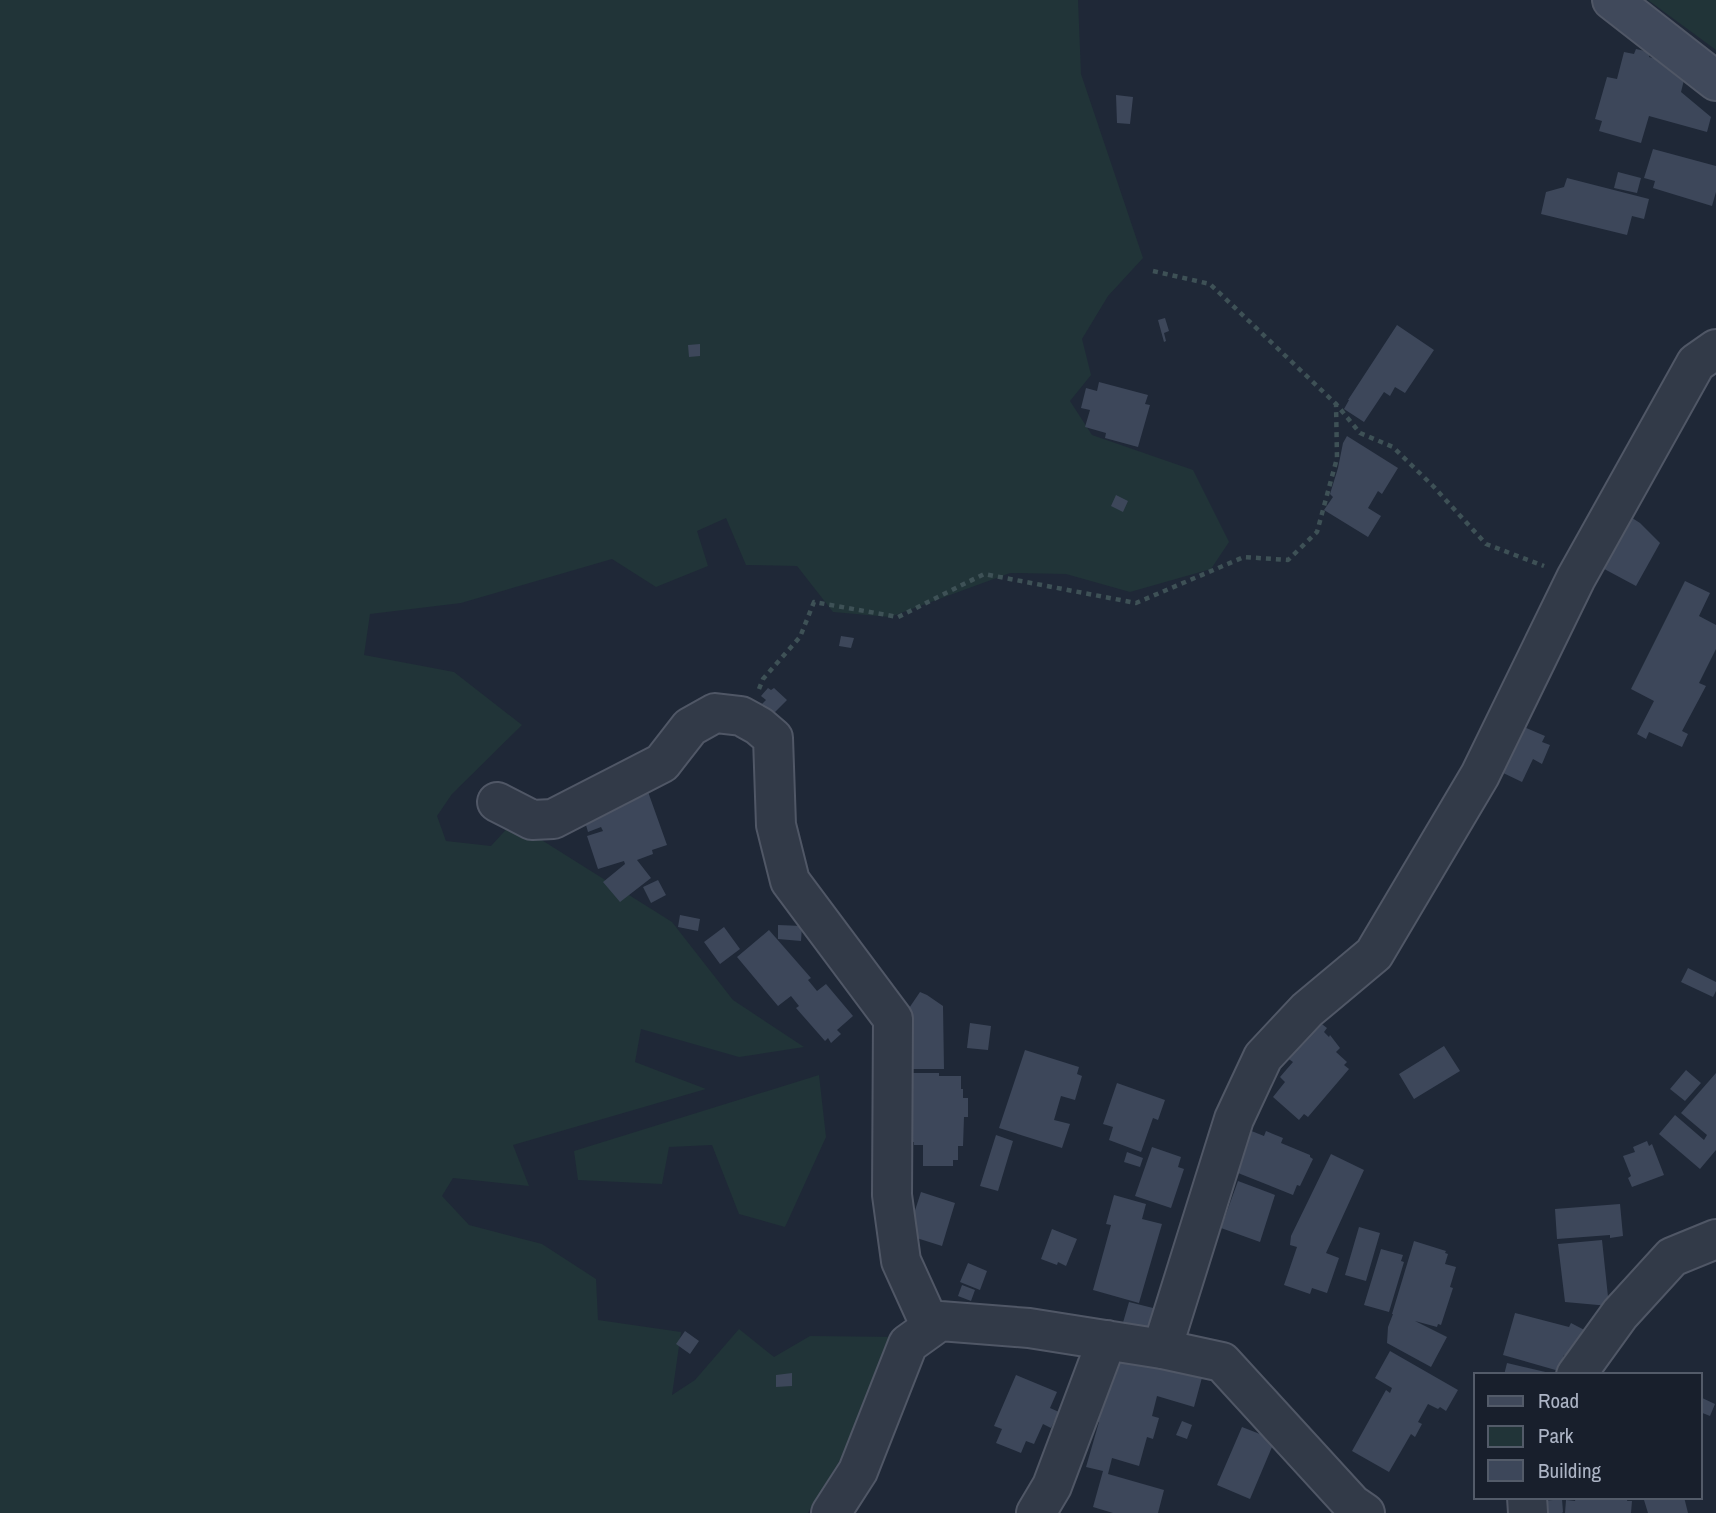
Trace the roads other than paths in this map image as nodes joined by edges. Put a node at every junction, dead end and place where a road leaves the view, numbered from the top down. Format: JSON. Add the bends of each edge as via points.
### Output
{"nodes":[{"id":1,"x":1612,"y":0,"type":"edge"},
{"id":2,"x":1716,"y":81,"type":"edge"},
{"id":3,"x":1716,"y":349,"type":"edge"},
{"id":4,"x":497,"y":802,"type":"dead end"},
{"id":5,"x":1716,"y":1239,"type":"edge"},
{"id":6,"x":932,"y":1327,"type":"junction"},
{"id":7,"x":1107,"y":1340,"type":"junction"},
{"id":8,"x":1162,"y":1349,"type":"junction"},
{"id":9,"x":1577,"y":1373,"type":"edge"},
{"id":10,"x":831,"y":1513,"type":"edge"},
{"id":11,"x":1036,"y":1513,"type":"edge"},
{"id":12,"x":1365,"y":1513,"type":"edge"}],
"edges":[{"from":1,"to":2,"type":"main road"},
{"from":3,"to":8,"type":"street","via":[[1696,363],[1576,578],[1480,775],[1374,954],[1307,1010],[1262,1057],[1234,1119]]},
{"from":4,"to":6,"type":"street","via":[[533,820],[553,819],[662,763],[690,727],[715,713],[741,716],[774,738],[776,825],[790,881],[893,1019],[892,1195],[901,1261]]},
{"from":5,"to":9,"type":"street","via":[[1672,1257],[1620,1314]]},
{"from":6,"to":7,"type":"street","via":[[940,1321]]},
{"from":6,"to":10,"type":"street","via":[[908,1344],[858,1471]]},
{"from":7,"to":8,"type":"street"},
{"from":7,"to":11,"type":"street","via":[[1052,1486]]},
{"from":8,"to":12,"type":"street","via":[[1222,1363]]}]}
